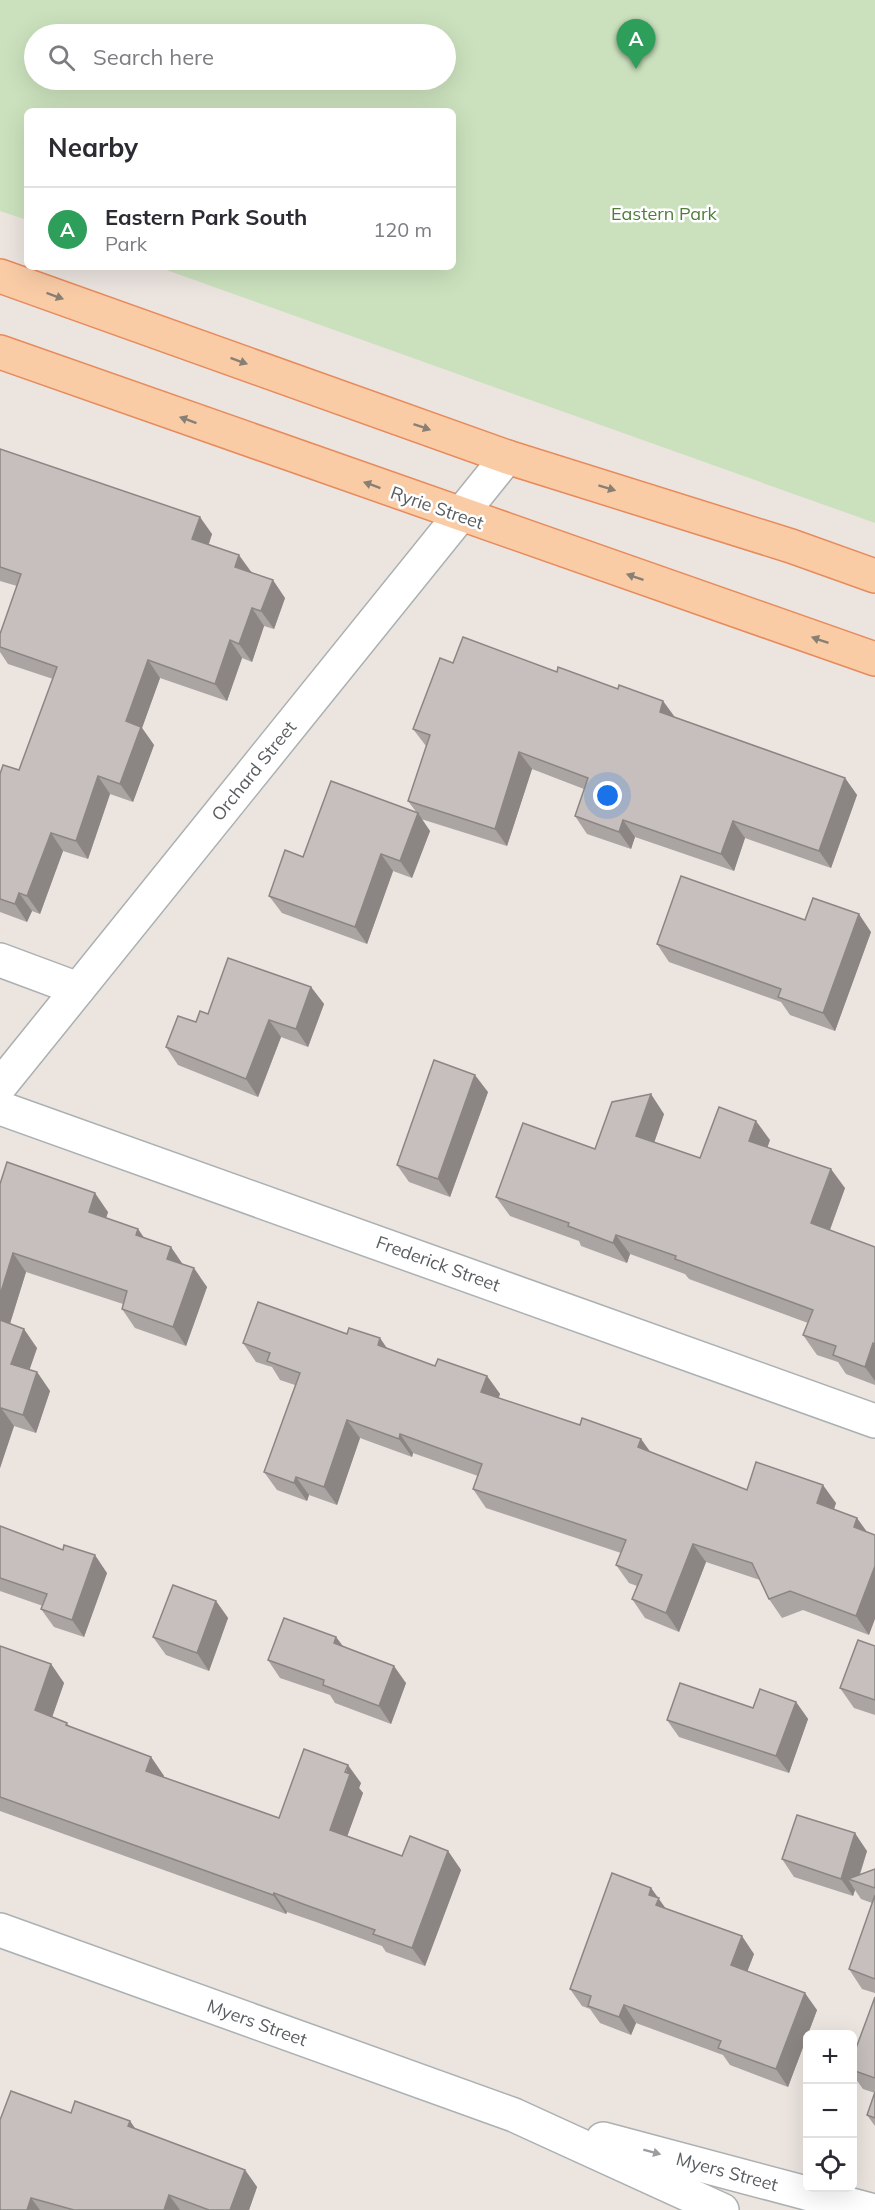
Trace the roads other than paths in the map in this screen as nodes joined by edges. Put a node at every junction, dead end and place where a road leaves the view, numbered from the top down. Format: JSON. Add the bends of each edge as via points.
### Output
{"nodes":[{"id":1,"x":0,"y":276,"type":"edge"},
{"id":2,"x":0,"y":352,"type":"edge"},
{"id":3,"x":507,"y":457,"type":"junction"},
{"id":4,"x":462,"y":516,"type":"junction"},
{"id":5,"x":875,"y":576,"type":"edge"},
{"id":6,"x":875,"y":659,"type":"edge"},
{"id":7,"x":0,"y":960,"type":"edge"},
{"id":8,"x":78,"y":989,"type":"junction"},
{"id":9,"x":0,"y":1086,"type":"edge"},
{"id":10,"x":0,"y":1108,"type":"edge"},
{"id":11,"x":875,"y":1421,"type":"edge"},
{"id":12,"x":0,"y":1930,"type":"edge"},
{"id":13,"x":514,"y":2115,"type":"junction"},
{"id":14,"x":722,"y":2210,"type":"edge"},
{"id":15,"x":870,"y":2210,"type":"edge"}],
"edges":[{"from":1,"to":3,"type":"main road","one_way":true},
{"from":4,"to":2,"type":"main road","name":"Ryrie Street","one_way":true},
{"from":3,"to":4,"type":"street","name":"Orchard Street"},
{"from":3,"to":5,"type":"main road","one_way":true},
{"from":6,"to":4,"type":"main road","name":"Ryrie Street","one_way":true},
{"from":4,"to":8,"type":"street","name":"Orchard Street"},
{"from":7,"to":8,"type":"street"},
{"from":8,"to":9,"type":"street","name":"Orchard Street"},
{"from":10,"to":11,"type":"street","name":"Frederick Street"},
{"from":12,"to":13,"type":"street","name":"Myers Street"},
{"from":13,"to":14,"type":"street","name":"Myers Street"},
{"from":13,"to":15,"type":"street","name":"Myers Street","one_way":true}]}
